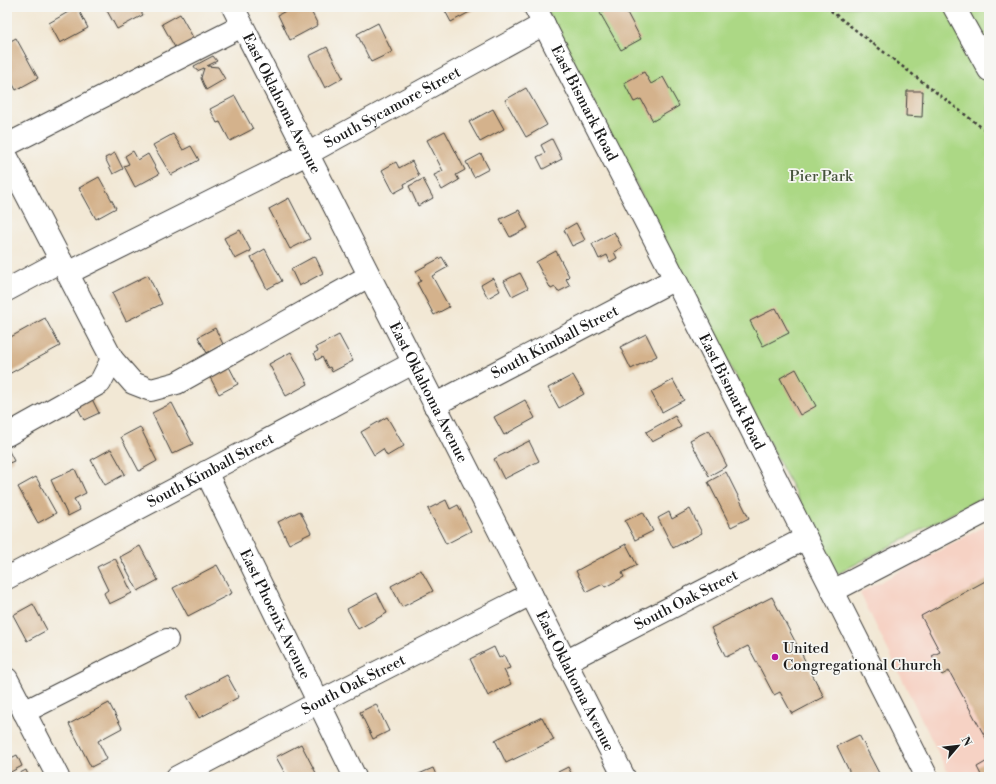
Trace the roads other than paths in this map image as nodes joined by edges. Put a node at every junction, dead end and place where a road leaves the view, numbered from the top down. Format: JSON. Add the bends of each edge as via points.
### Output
{"nodes":[{"id":1,"x":954,"y":7,"type":"edge"},
{"id":2,"x":238,"y":16,"type":"edge"},
{"id":3,"x":539,"y":16,"type":"edge"},
{"id":4,"x":989,"y":70,"type":"edge"},
{"id":5,"x":7,"y":145,"type":"edge"},
{"id":6,"x":307,"y":154,"type":"junction"},
{"id":7,"x":7,"y":157,"type":"edge"},
{"id":8,"x":65,"y":267,"type":"junction"},
{"id":9,"x":369,"y":276,"type":"junction"},
{"id":10,"x":675,"y":279,"type":"junction"},
{"id":11,"x":7,"y":290,"type":"edge"},
{"id":12,"x":112,"y":359,"type":"junction"},
{"id":13,"x":413,"y":363,"type":"junction"},
{"id":14,"x":434,"y":405,"type":"junction"},
{"id":15,"x":7,"y":435,"type":"edge"},
{"id":16,"x":206,"y":472,"type":"junction"},
{"id":17,"x":989,"y":510,"type":"edge"},
{"id":18,"x":806,"y":538,"type":"junction"},
{"id":19,"x":7,"y":578,"type":"edge"},
{"id":20,"x":833,"y":591,"type":"junction"},
{"id":21,"x":531,"y":594,"type":"junction"},
{"id":22,"x":167,"y":640,"type":"dead end"},
{"id":23,"x":565,"y":662,"type":"junction"},
{"id":24,"x":7,"y":679,"type":"edge"},
{"id":25,"x":318,"y":702,"type":"junction"},
{"id":26,"x":24,"y":712,"type":"junction"},
{"id":27,"x":58,"y":777,"type":"edge"},
{"id":28,"x":177,"y":777,"type":"edge"},
{"id":29,"x":355,"y":777,"type":"edge"},
{"id":30,"x":624,"y":777,"type":"edge"},
{"id":31,"x":927,"y":777,"type":"edge"}],
"edges":[{"from":1,"to":4,"type":"street"},
{"from":2,"to":5,"type":"street"},
{"from":2,"to":6,"type":"street","name":"East Oklahoma Avenue"},
{"from":3,"to":6,"type":"street","name":"South Sycamore Street"},
{"from":3,"to":10,"type":"street","name":"East Bismark Road"},
{"from":6,"to":8,"type":"street","name":"South Sycamore Street"},
{"from":6,"to":9,"type":"street","name":"East Oklahoma Avenue"},
{"from":7,"to":8,"type":"street"},
{"from":8,"to":11,"type":"street","name":"South Sycamore Street"},
{"from":8,"to":12,"type":"street"},
{"from":9,"to":12,"type":"street","via":[[177,383],[151,390],[133,383]]},
{"from":9,"to":13,"type":"street","name":"East Oklahoma Avenue"},
{"from":10,"to":14,"type":"street","name":"South Kimball Street"},
{"from":10,"to":18,"type":"street","name":"East Bismark Road"},
{"from":12,"to":15,"type":"street","via":[[100,383]]},
{"from":13,"to":14,"type":"street","name":"East Oklahoma Avenue"},
{"from":13,"to":16,"type":"street","name":"South Kimball Street"},
{"from":14,"to":21,"type":"street","name":"East Oklahoma Avenue"},
{"from":16,"to":19,"type":"street","name":"South Kimball Street"},
{"from":16,"to":25,"type":"street","name":"East Phoenix Avenue"},
{"from":17,"to":20,"type":"street"},
{"from":18,"to":20,"type":"street","name":"East Bismark Road"},
{"from":18,"to":23,"type":"street","name":"South Oak Street"},
{"from":20,"to":31,"type":"street","name":"East Bismark Road"},
{"from":21,"to":23,"type":"street","name":"East Oklahoma Avenue"},
{"from":21,"to":25,"type":"street","name":"South Oak Street"},
{"from":22,"to":26,"type":"street"},
{"from":23,"to":30,"type":"street","name":"East Oklahoma Avenue"},
{"from":24,"to":26,"type":"street"},
{"from":25,"to":28,"type":"street","name":"South Oak Street"},
{"from":25,"to":29,"type":"street","name":"East Phoenix Avenue"},
{"from":26,"to":27,"type":"street"}]}
